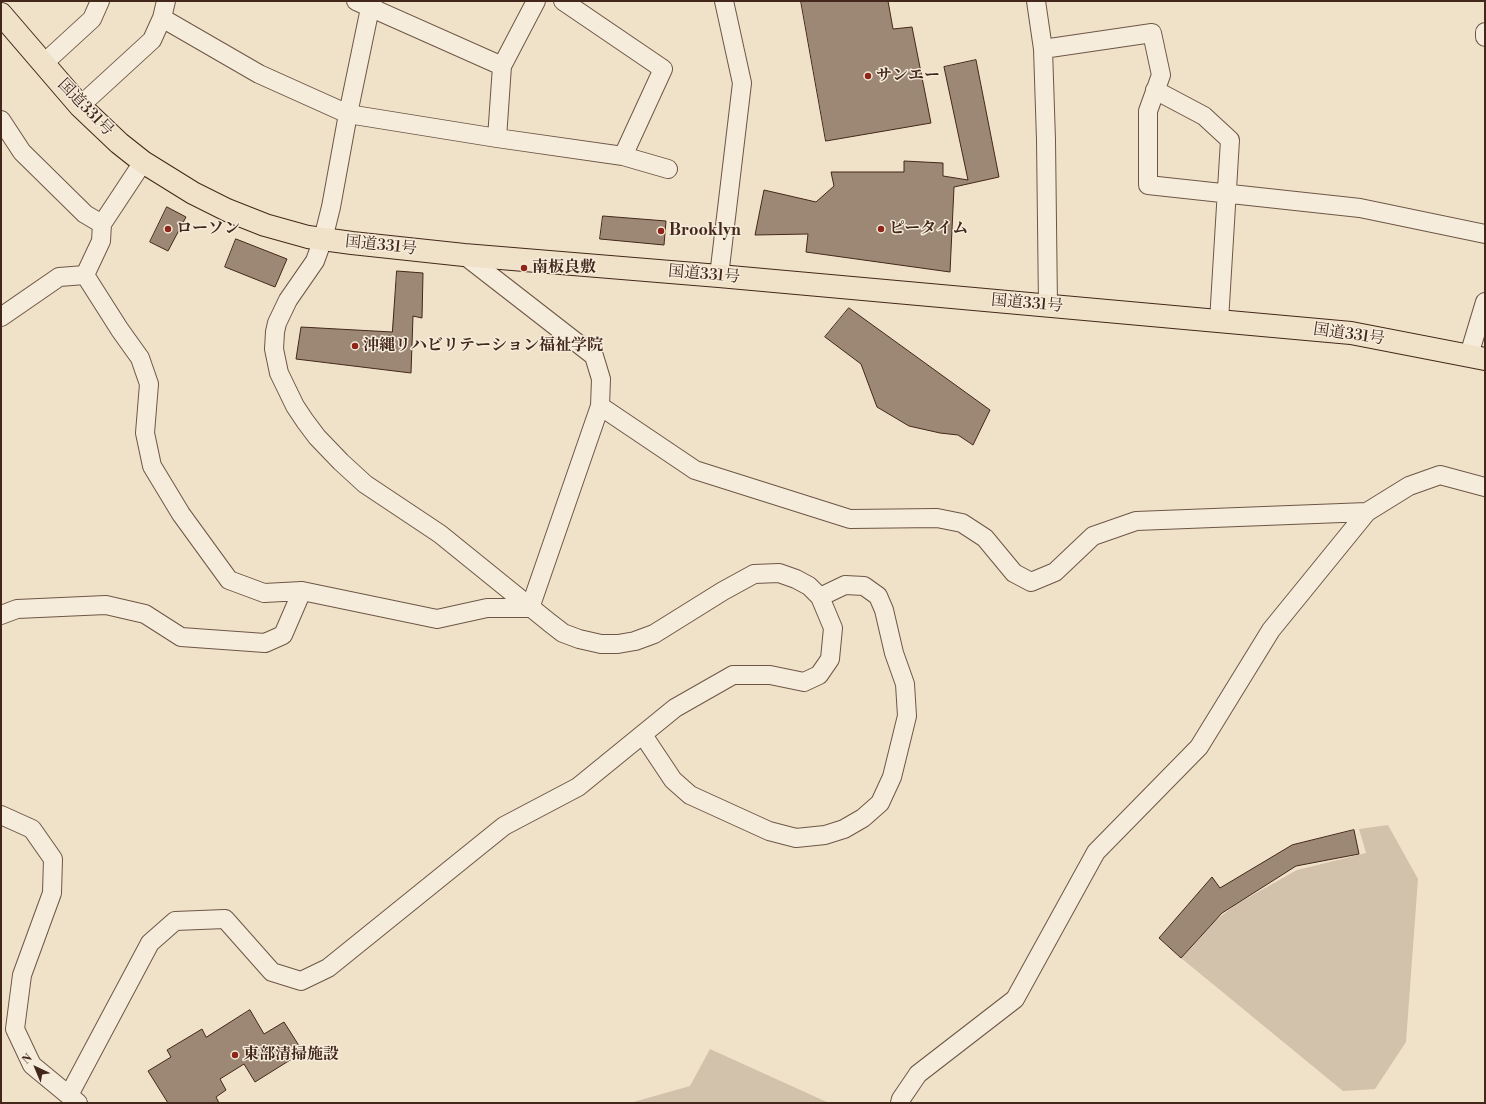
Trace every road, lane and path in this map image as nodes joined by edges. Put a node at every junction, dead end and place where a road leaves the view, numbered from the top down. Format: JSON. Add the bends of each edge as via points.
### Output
{"nodes":[{"id":1,"x":100,"y":1,"type":"edge"},
{"id":2,"x":166,"y":1,"type":"edge"},
{"id":3,"x":536,"y":1,"type":"edge"},
{"id":4,"x":563,"y":1,"type":"edge"},
{"id":5,"x":724,"y":1,"type":"edge"},
{"id":6,"x":1036,"y":1,"type":"edge"},
{"id":7,"x":367,"y":3,"type":"edge"},
{"id":8,"x":1,"y":14,"type":"edge"},
{"id":9,"x":162,"y":18,"type":"junction"},
{"id":10,"x":1485,"y":32,"type":"edge"},
{"id":11,"x":1485,"y":37,"type":"edge"},
{"id":12,"x":1043,"y":49,"type":"junction"},
{"id":13,"x":43,"y":64,"type":"junction"},
{"id":14,"x":502,"y":66,"type":"junction"},
{"id":15,"x":1155,"y":90,"type":"junction"},
{"id":16,"x":80,"y":106,"type":"junction"},
{"id":17,"x":348,"y":114,"type":"junction"},
{"id":18,"x":1,"y":120,"type":"edge"},
{"id":19,"x":496,"y":138,"type":"junction"},
{"id":20,"x":623,"y":156,"type":"junction"},
{"id":21,"x":143,"y":162,"type":"junction"},
{"id":22,"x":668,"y":169,"type":"dead end"},
{"id":23,"x":1226,"y":194,"type":"junction"},
{"id":24,"x":102,"y":224,"type":"junction"},
{"id":25,"x":1485,"y":234,"type":"edge"},
{"id":26,"x":323,"y":239,"type":"junction"},
{"id":27,"x":464,"y":255,"type":"junction"},
{"id":28,"x":85,"y":275,"type":"junction"},
{"id":29,"x":719,"y":276,"type":"junction"},
{"id":30,"x":1485,"y":302,"type":"edge"},
{"id":31,"x":1048,"y":306,"type":"junction"},
{"id":32,"x":1,"y":317,"type":"edge"},
{"id":33,"x":1219,"y":320,"type":"junction"},
{"id":34,"x":1477,"y":357,"type":"edge"},
{"id":35,"x":600,"y":406,"type":"junction"},
{"id":36,"x":1485,"y":487,"type":"edge"},
{"id":37,"x":1367,"y":512,"type":"junction"},
{"id":38,"x":302,"y":591,"type":"junction"},
{"id":39,"x":820,"y":597,"type":"junction"},
{"id":40,"x":530,"y":608,"type":"junction"},
{"id":41,"x":1,"y":615,"type":"edge"},
{"id":42,"x":643,"y":735,"type":"junction"},
{"id":43,"x":1,"y":815,"type":"edge"},
{"id":44,"x":74,"y":1099,"type":"edge"},
{"id":45,"x":900,"y":1103,"type":"edge"}],
"edges":[{"from":1,"to":13,"type":"street","via":[[92,19]]},
{"from":2,"to":9,"type":"street"},
{"from":3,"to":14,"type":"street"},
{"from":4,"to":20,"type":"street","via":[[663,69]]},
{"from":5,"to":29,"type":"street","via":[[742,83]]},
{"from":6,"to":12,"type":"street"},
{"from":7,"to":14,"type":"street"},
{"from":7,"to":17,"type":"street"},
{"from":8,"to":13,"type":"highway","name":"国道331号"},
{"from":9,"to":16,"type":"street","via":[[152,40]]},
{"from":9,"to":17,"type":"street","via":[[259,74]]},
{"from":10,"to":11,"type":"street"},
{"from":12,"to":15,"type":"street","via":[[1152,33],[1161,75]]},
{"from":12,"to":31,"type":"street"},
{"from":13,"to":16,"type":"highway","name":"国道331号"},
{"from":14,"to":19,"type":"street"},
{"from":15,"to":23,"type":"street","via":[[1204,116],[1230,140]]},
{"from":15,"to":23,"type":"street","via":[[1148,111],[1148,185]]},
{"from":16,"to":21,"type":"highway","name":"国道331号"},
{"from":17,"to":19,"type":"street"},
{"from":17,"to":26,"type":"street"},
{"from":18,"to":24,"type":"street","via":[[22,152],[85,214]]},
{"from":19,"to":20,"type":"street"},
{"from":20,"to":22,"type":"street"},
{"from":21,"to":24,"type":"street"},
{"from":21,"to":26,"type":"highway","name":"国道331号","via":[[193,193],[227,210],[265,225]]},
{"from":23,"to":25,"type":"street","via":[[1360,208]]},
{"from":23,"to":33,"type":"street"},
{"from":24,"to":28,"type":"street","via":[[101,241]]},
{"from":26,"to":27,"type":"highway","name":"国道331号"},
{"from":26,"to":40,"type":"street","via":[[314,261],[288,300],[275,332],[277,366],[295,406],[317,437],[353,475],[452,543]]},
{"from":27,"to":29,"type":"highway","name":"国道331号"},
{"from":27,"to":35,"type":"street","via":[[594,356],[601,379]]},
{"from":28,"to":32,"type":"street","via":[[59,278]]},
{"from":28,"to":38,"type":"street","via":[[140,358],[149,384],[145,433],[152,466],[181,514],[229,580],[264,593]]},
{"from":29,"to":31,"type":"highway","name":"国道331号"},
{"from":30,"to":34,"type":"street"},
{"from":31,"to":33,"type":"highway","name":"国道331号"},
{"from":33,"to":34,"type":"highway","name":"国道331号","via":[[1351,333]]},
{"from":35,"to":37,"type":"street","via":[[695,470],[850,519],[938,518],[962,523],[985,538],[1014,573],[1031,582],[1055,572],[1093,536],[1136,521]]},
{"from":35,"to":40,"type":"street"},
{"from":36,"to":37,"type":"street","via":[[1440,475],[1409,486]]},
{"from":37,"to":45,"type":"street","via":[[1271,630],[1199,747],[1096,852],[1015,999],[918,1074]]},
{"from":38,"to":40,"type":"street","via":[[437,619],[487,608]]},
{"from":38,"to":41,"type":"street","via":[[283,635],[265,643],[181,636],[145,614],[106,605],[17,609]]},
{"from":39,"to":40,"type":"street","via":[[809,586],[779,573],[754,574],[654,634],[618,644],[579,640],[563,633]]},
{"from":39,"to":42,"type":"street","via":[[833,628],[830,659],[819,675],[804,682],[770,675],[733,675],[675,708]]},
{"from":39,"to":42,"type":"street","via":[[845,585],[864,586],[878,596],[905,684],[906,716],[892,777],[880,802],[863,818],[844,829],[825,835],[796,838],[770,831],[690,795],[673,780]]},
{"from":42,"to":44,"type":"street","via":[[578,787],[504,826],[328,968],[301,981],[272,972],[225,919],[175,920],[150,943]]},
{"from":43,"to":44,"type":"street","via":[[32,829],[53,859],[52,893],[22,975],[15,1029],[32,1065]]}]}
